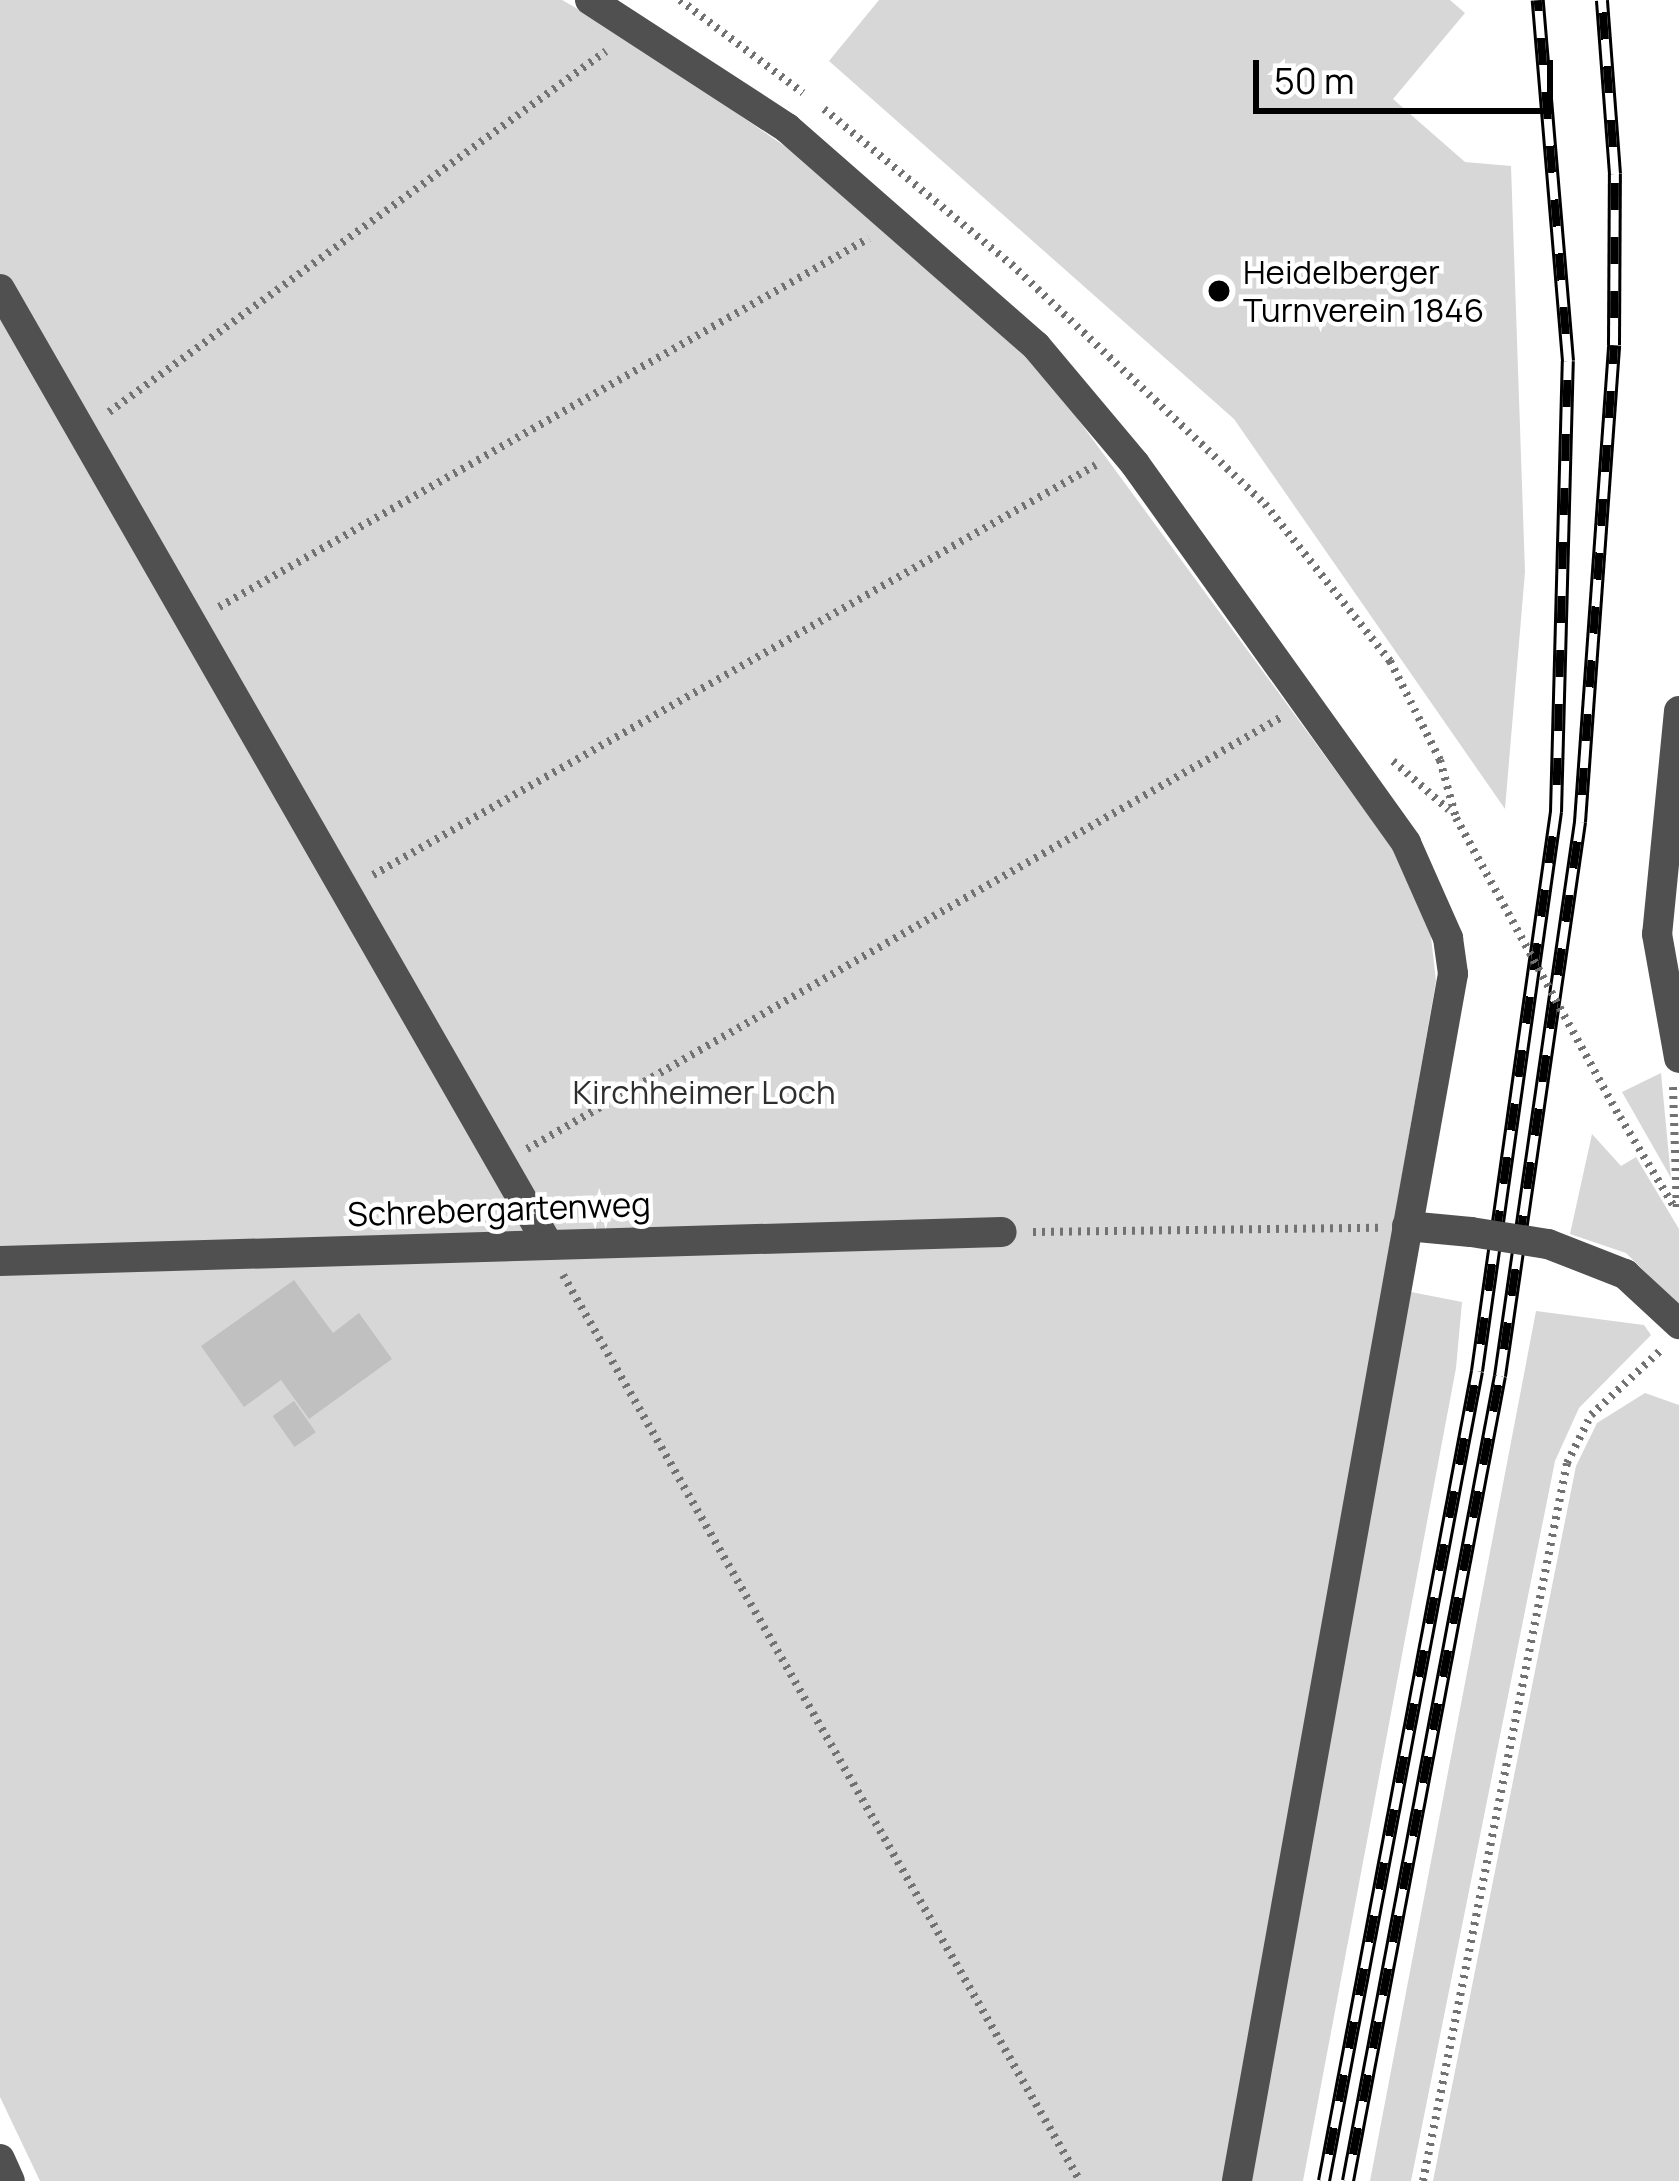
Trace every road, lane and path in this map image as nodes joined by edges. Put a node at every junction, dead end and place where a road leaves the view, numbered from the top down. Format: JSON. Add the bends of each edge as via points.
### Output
{"nodes":[{"id":1,"x":590,"y":0,"type":"edge"},
{"id":2,"x":636,"y":28,"type":"junction"},
{"id":3,"x":900,"y":220,"type":"junction"},
{"id":4,"x":0,"y":289,"type":"edge"},
{"id":5,"x":81,"y":432,"type":"junction"},
{"id":6,"x":1123,"y":449,"type":"junction"},
{"id":7,"x":192,"y":623,"type":"junction"},
{"id":8,"x":1307,"y":703,"type":"junction"},
{"id":9,"x":1679,"y":711,"type":"edge"},
{"id":10,"x":1456,"y":818,"type":"dead end"},
{"id":11,"x":345,"y":891,"type":"junction"},
{"id":12,"x":1675,"y":1048,"type":"edge"},
{"id":13,"x":501,"y":1163,"type":"junction"},
{"id":14,"x":1678,"y":1213,"type":"edge"},
{"id":15,"x":1407,"y":1226,"type":"junction"},
{"id":16,"x":1001,"y":1232,"type":"joint"},
{"id":17,"x":546,"y":1241,"type":"junction"},
{"id":18,"x":0,"y":1261,"type":"edge"},
{"id":19,"x":1673,"y":1334,"type":"edge"},
{"id":20,"x":0,"y":2159,"type":"edge"},
{"id":21,"x":10,"y":2181,"type":"edge"},
{"id":22,"x":1080,"y":2181,"type":"edge"},
{"id":23,"x":1237,"y":2181,"type":"edge"},
{"id":24,"x":1423,"y":2181,"type":"edge"}],
"edges":[{"from":1,"to":2,"type":"street"},
{"from":2,"to":3,"type":"street","via":[[788,128]]},
{"from":2,"to":5,"type":"path"},
{"from":3,"to":6,"type":"street","via":[[1036,346]]},
{"from":3,"to":7,"type":"path"},
{"from":4,"to":5,"type":"street"},
{"from":5,"to":7,"type":"street"},
{"from":6,"to":8,"type":"street"},
{"from":6,"to":11,"type":"path"},
{"from":7,"to":11,"type":"street"},
{"from":8,"to":13,"type":"path"},
{"from":8,"to":15,"type":"street","via":[[1406,843],[1448,938],[1453,974]]},
{"from":9,"to":12,"type":"street","via":[[1658,934]]},
{"from":10,"to":14,"type":"path","bridge":true},
{"from":11,"to":13,"type":"street"},
{"from":12,"to":14,"type":"path"},
{"from":13,"to":17,"type":"street"},
{"from":15,"to":16,"type":"path"},
{"from":15,"to":19,"type":"street","bridge":true,"via":[[1548,1244],[1625,1274]]},
{"from":15,"to":23,"type":"street"},
{"from":16,"to":17,"type":"street","name":"Schrebergartenweg"},
{"from":17,"to":18,"type":"street","name":"Schrebergartenweg"},
{"from":17,"to":22,"type":"path"},
{"from":19,"to":24,"type":"path","via":[[1591,1415],[1567,1463]]},
{"from":20,"to":21,"type":"street"}]}
